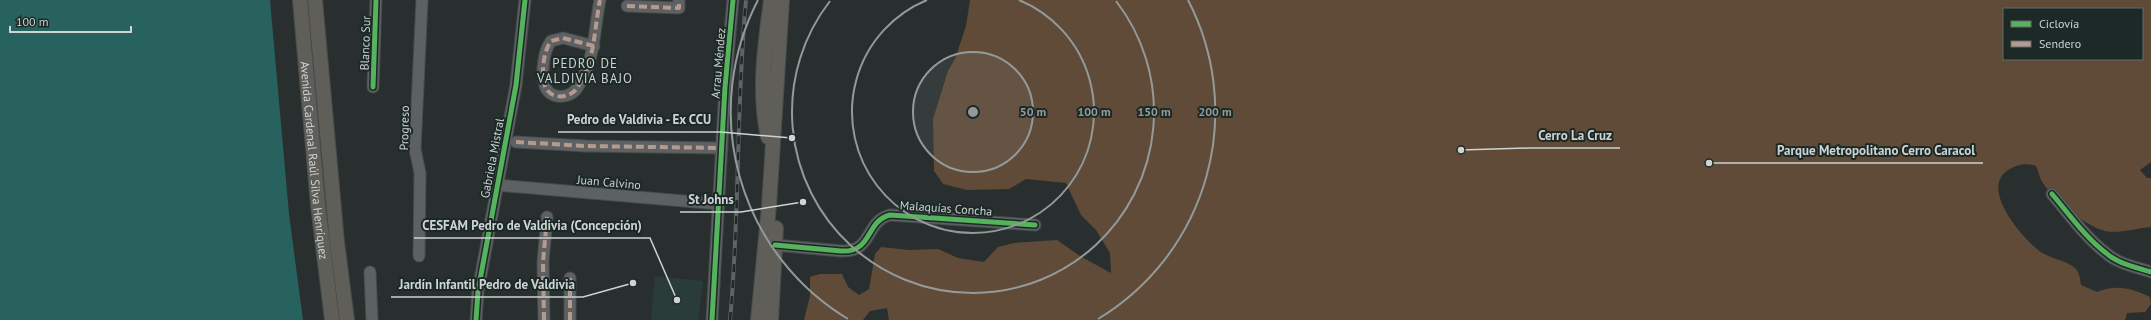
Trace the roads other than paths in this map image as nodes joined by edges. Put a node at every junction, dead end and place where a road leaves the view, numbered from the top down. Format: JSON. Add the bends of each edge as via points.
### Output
{"nodes":[{"id":1,"x":300,"y":0,"type":"edge"},
{"id":2,"x":315,"y":0,"type":"edge"},
{"id":3,"x":376,"y":0,"type":"edge"},
{"id":4,"x":422,"y":0,"type":"edge"},
{"id":5,"x":525,"y":0,"type":"edge"},
{"id":6,"x":600,"y":0,"type":"edge"},
{"id":7,"x":680,"y":0,"type":"edge"},
{"id":8,"x":733,"y":0,"type":"edge"},
{"id":9,"x":781,"y":1,"type":"edge"},
{"id":10,"x":627,"y":6,"type":"dead end"},
{"id":11,"x":594,"y":46,"type":"junction"},
{"id":12,"x":373,"y":86,"type":"dead end"},
{"id":13,"x":763,"y":90,"type":"junction"},
{"id":14,"x":780,"y":103,"type":"junction"},
{"id":15,"x":516,"y":142,"type":"dead end"},
{"id":16,"x":722,"y":148,"type":"junction"},
{"id":17,"x":772,"y":154,"type":"junction"},
{"id":18,"x":497,"y":186,"type":"junction"},
{"id":19,"x":2052,"y":194,"type":"dead end"},
{"id":20,"x":719,"y":204,"type":"junction"},
{"id":21,"x":547,"y":217,"type":"dead end"},
{"id":22,"x":1035,"y":224,"type":"dead end"},
{"id":23,"x":775,"y":244,"type":"junction"},
{"id":24,"x":419,"y":256,"type":"dead end"},
{"id":25,"x":370,"y":272,"type":"dead end"},
{"id":26,"x":2151,"y":272,"type":"edge"},
{"id":27,"x":570,"y":278,"type":"dead end"},
{"id":28,"x":332,"y":320,"type":"edge"},
{"id":29,"x":347,"y":320,"type":"edge"},
{"id":30,"x":372,"y":320,"type":"edge"},
{"id":31,"x":476,"y":320,"type":"edge"},
{"id":32,"x":544,"y":320,"type":"edge"},
{"id":33,"x":570,"y":320,"type":"edge"},
{"id":34,"x":712,"y":320,"type":"edge"},
{"id":35,"x":758,"y":320,"type":"edge"},
{"id":36,"x":771,"y":320,"type":"edge"}],
"edges":[{"from":1,"to":28,"type":"main road","name":"Avenida Cardenal Raúl Silva Henríquez","via":[[319,212]]},
{"from":2,"to":29,"type":"main road","name":"Avenida Cardenal Raúl Silva Henríquez","via":[[337,242]]},
{"from":3,"to":12,"type":"street","name":"Blanco Sur"},
{"from":4,"to":24,"type":"street","name":"Progreso","via":[[416,149],[420,173]]},
{"from":5,"to":18,"type":"street","name":"Gabriela Mistral","via":[[516,85]]},
{"from":6,"to":11,"type":"street"},
{"from":7,"to":10,"type":"street","via":[[679,8]]},
{"from":8,"to":16,"type":"street","name":"Arrau Méndez"},
{"from":9,"to":13,"type":"main road","via":[[765,57]]},
{"from":9,"to":14,"type":"main road"},
{"from":11,"to":11,"type":"street","via":[[574,92],[560,97],[549,92],[545,87],[543,73],[547,48],[551,41],[563,38]]},
{"from":13,"to":14,"type":"main road"},
{"from":13,"to":17,"type":"main road","via":[[766,127]]},
{"from":14,"to":17,"type":"main road"},
{"from":14,"to":23,"type":"main road"},
{"from":15,"to":16,"type":"street"},
{"from":16,"to":20,"type":"street","name":"Arrau Méndez"},
{"from":17,"to":35,"type":"main road"},
{"from":18,"to":20,"type":"street","name":"Juan Calvino"},
{"from":18,"to":31,"type":"street","name":"Gabriela Mistral","via":[[478,291]]},
{"from":19,"to":26,"type":"street","via":[[2106,254],[2120,262]]},
{"from":20,"to":34,"type":"street","name":"Arrau Méndez"},
{"from":21,"to":32,"type":"street","via":[[543,267]]},
{"from":22,"to":23,"type":"street","name":"Malaquías Concha","via":[[890,215],[877,221],[865,242],[852,250]]},
{"from":23,"to":36,"type":"main road"},
{"from":25,"to":30,"type":"street"},
{"from":27,"to":33,"type":"street"}]}
